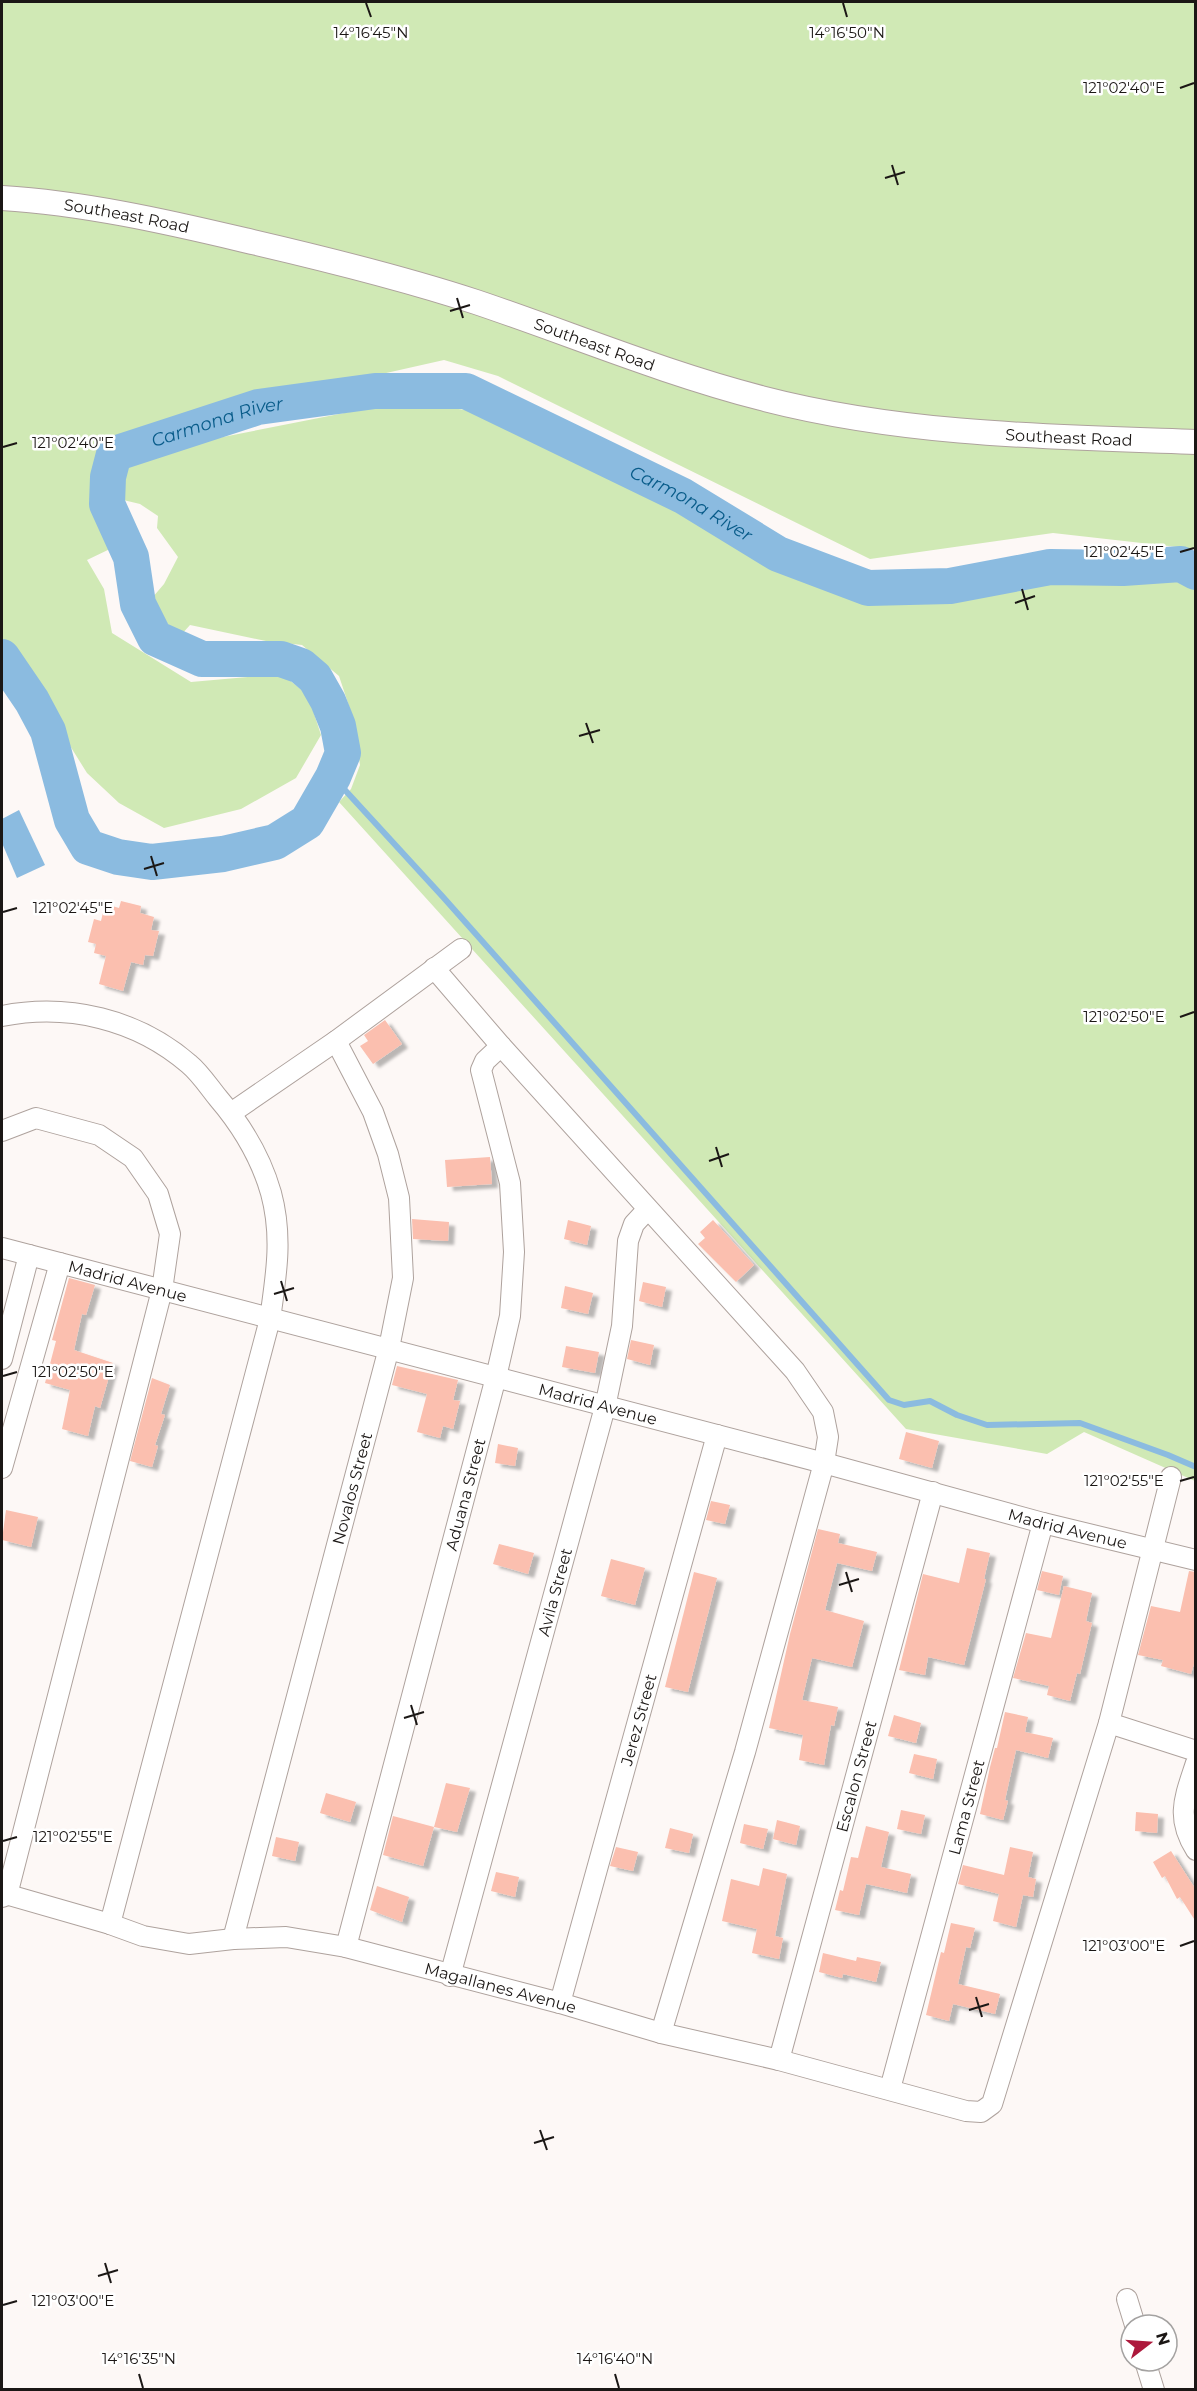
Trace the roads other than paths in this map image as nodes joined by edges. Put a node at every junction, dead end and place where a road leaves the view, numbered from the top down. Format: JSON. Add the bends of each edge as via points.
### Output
{"nodes":[{"id":1,"x":2,"y":198,"type":"edge"},
{"id":2,"x":1196,"y":442,"type":"edge"},
{"id":3,"x":461,"y":949,"type":"dead end"},
{"id":4,"x":434,"y":968,"type":"junction"},
{"id":5,"x":2,"y":1016,"type":"edge"},
{"id":6,"x":336,"y":1041,"type":"junction"},
{"id":7,"x":501,"y":1046,"type":"junction"},
{"id":8,"x":231,"y":1113,"type":"junction"},
{"id":9,"x":2,"y":1131,"type":"edge"},
{"id":10,"x":647,"y":1209,"type":"junction"},
{"id":11,"x":2,"y":1248,"type":"edge"},
{"id":12,"x":29,"y":1255,"type":"junction"},
{"id":13,"x":60,"y":1263,"type":"junction"},
{"id":14,"x":162,"y":1290,"type":"junction"},
{"id":15,"x":270,"y":1320,"type":"junction"},
{"id":16,"x":388,"y":1348,"type":"junction"},
{"id":17,"x":2,"y":1359,"type":"edge"},
{"id":18,"x":496,"y":1377,"type":"junction"},
{"id":19,"x":605,"y":1407,"type":"junction"},
{"id":20,"x":717,"y":1435,"type":"junction"},
{"id":21,"x":824,"y":1463,"type":"junction"},
{"id":22,"x":2,"y":1468,"type":"edge"},
{"id":23,"x":1171,"y":1477,"type":"dead end"},
{"id":24,"x":933,"y":1492,"type":"junction"},
{"id":25,"x":1042,"y":1523,"type":"junction"},
{"id":26,"x":1152,"y":1549,"type":"junction"},
{"id":27,"x":1196,"y":1560,"type":"edge"},
{"id":28,"x":1109,"y":1724,"type":"junction"},
{"id":29,"x":1196,"y":1751,"type":"edge"},
{"id":30,"x":1196,"y":1763,"type":"edge"},
{"id":31,"x":1196,"y":1850,"type":"edge"},
{"id":32,"x":3,"y":1895,"type":"edge"},
{"id":33,"x":110,"y":1924,"type":"junction"},
{"id":34,"x":233,"y":1939,"type":"junction"},
{"id":35,"x":346,"y":1947,"type":"junction"},
{"id":36,"x":450,"y":1976,"type":"junction"},
{"id":37,"x":560,"y":2003,"type":"junction"},
{"id":38,"x":661,"y":2033,"type":"junction"},
{"id":39,"x":779,"y":2060,"type":"junction"},
{"id":40,"x":890,"y":2089,"type":"junction"},
{"id":41,"x":1127,"y":2298,"type":"dead end"},
{"id":42,"x":1131,"y":2313,"type":"edge"},
{"id":43,"x":1149,"y":2373,"type":"edge"},
{"id":44,"x":1154,"y":2390,"type":"edge"}],
"edges":[{"from":1,"to":2,"type":"street","name":"Southeast Road","via":[[135,216],[409,281],[675,374],[816,410],[1015,435]]},
{"from":3,"to":4,"type":"street"},
{"from":4,"to":6,"type":"street"},
{"from":4,"to":7,"type":"street"},
{"from":5,"to":8,"type":"street","via":[[28,1011],[78,1013],[127,1025],[190,1064]]},
{"from":6,"to":8,"type":"street"},
{"from":6,"to":16,"type":"street","name":"Novalos Street","via":[[373,1112],[399,1198],[403,1278]]},
{"from":7,"to":10,"type":"street"},
{"from":7,"to":18,"type":"street","name":"Aduana Street","via":[[481,1070],[510,1183],[514,1252],[510,1316]]},
{"from":8,"to":15,"type":"street","via":[[253,1147],[271,1194],[279,1253]]},
{"from":9,"to":14,"type":"street","via":[[36,1118],[99,1135],[133,1158],[158,1194],[170,1234]]},
{"from":10,"to":19,"type":"street","name":"Avila Street","via":[[634,1224],[628,1241],[622,1326]]},
{"from":10,"to":21,"type":"street","via":[[757,1328],[824,1412],[828,1437]]},
{"from":11,"to":12,"type":"street","name":"Madrid Avenue"},
{"from":12,"to":13,"type":"street","name":"Madrid Avenue"},
{"from":12,"to":17,"type":"street"},
{"from":13,"to":14,"type":"street","name":"Madrid Avenue"},
{"from":13,"to":22,"type":"street"},
{"from":14,"to":15,"type":"street","name":"Madrid Avenue"},
{"from":14,"to":32,"type":"street"},
{"from":15,"to":16,"type":"street","name":"Madrid Avenue"},
{"from":15,"to":33,"type":"street"},
{"from":16,"to":18,"type":"street","name":"Madrid Avenue"},
{"from":16,"to":34,"type":"street","name":"Novalos Street"},
{"from":18,"to":19,"type":"street","name":"Madrid Avenue"},
{"from":18,"to":35,"type":"street","name":"Aduana Street"},
{"from":19,"to":20,"type":"street","name":"Madrid Avenue"},
{"from":19,"to":36,"type":"street","name":"Avila Street"},
{"from":20,"to":21,"type":"street","name":"Madrid Avenue"},
{"from":20,"to":37,"type":"street","name":"Jerez Street"},
{"from":21,"to":24,"type":"street","name":"Madrid Avenue"},
{"from":21,"to":38,"type":"street","via":[[745,1752]]},
{"from":23,"to":26,"type":"street"},
{"from":24,"to":25,"type":"street","name":"Madrid Avenue"},
{"from":24,"to":39,"type":"street","name":"Escalon Street"},
{"from":25,"to":26,"type":"street","name":"Madrid Avenue"},
{"from":25,"to":40,"type":"street","name":"Lama Street"},
{"from":26,"to":27,"type":"street","name":"Madrid Avenue"},
{"from":26,"to":28,"type":"street"},
{"from":28,"to":29,"type":"street"},
{"from":28,"to":40,"type":"street","name":"Magallanes Avenue","via":[[992,2104],[981,2112],[966,2111]]},
{"from":30,"to":31,"type":"street","via":[[1186,1794],[1183,1823]]},
{"from":32,"to":33,"type":"street","name":"Magallanes Avenue"},
{"from":33,"to":34,"type":"street","name":"Magallanes Avenue","via":[[143,1936],[189,1944]]},
{"from":34,"to":35,"type":"street","name":"Magallanes Avenue","via":[[286,1937]]},
{"from":35,"to":36,"type":"street","name":"Magallanes Avenue"},
{"from":36,"to":37,"type":"street","name":"Magallanes Avenue"},
{"from":37,"to":38,"type":"street","name":"Magallanes Avenue"},
{"from":38,"to":39,"type":"street","name":"Magallanes Avenue"},
{"from":39,"to":40,"type":"street","name":"Magallanes Avenue"},
{"from":41,"to":42,"type":"street"},
{"from":43,"to":44,"type":"street"}]}
